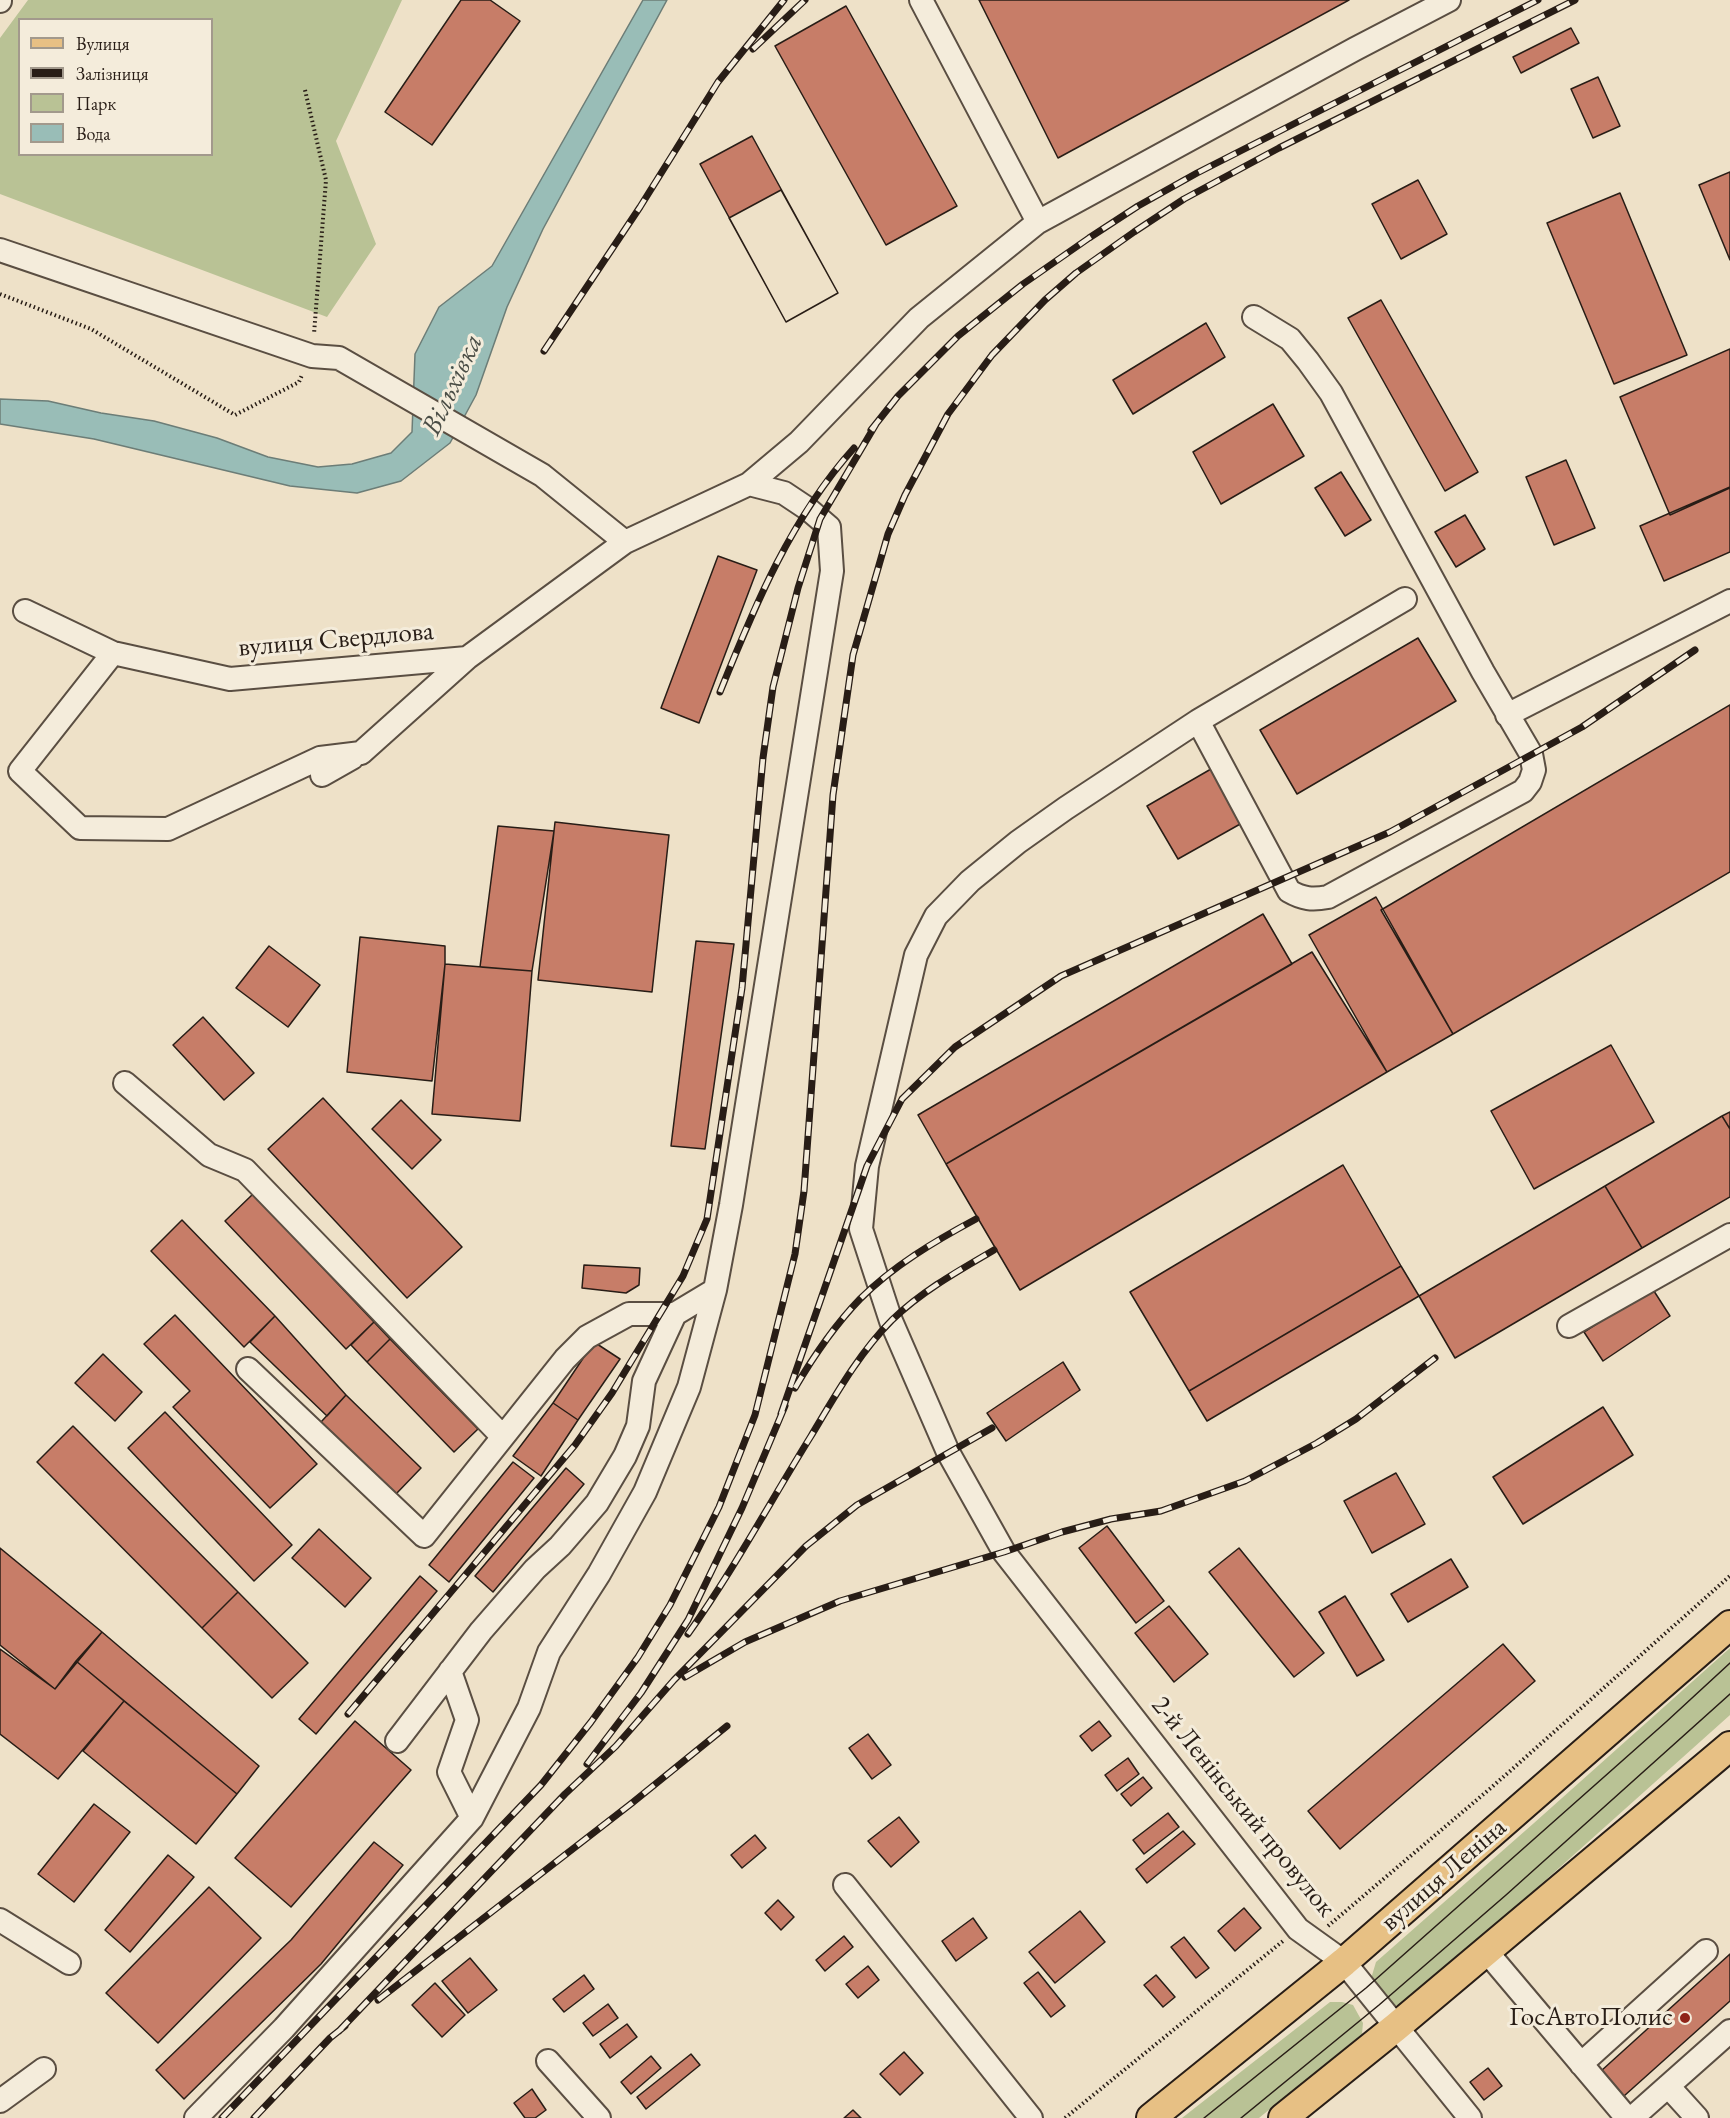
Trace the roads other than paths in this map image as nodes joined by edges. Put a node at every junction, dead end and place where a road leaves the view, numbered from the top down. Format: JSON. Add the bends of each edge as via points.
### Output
{"nodes":[{"id":1,"x":921,"y":0,"type":"edge"},
{"id":2,"x":1449,"y":0,"type":"edge"},
{"id":3,"x":1038,"y":222,"type":"junction"},
{"id":4,"x":0,"y":250,"type":"edge"},
{"id":5,"x":1254,"y":317,"type":"dead end"},
{"id":6,"x":749,"y":484,"type":"junction"},
{"id":7,"x":625,"y":542,"type":"junction"},
{"id":8,"x":1406,"y":599,"type":"dead end"},
{"id":9,"x":1730,"y":601,"type":"edge"},
{"id":10,"x":25,"y":611,"type":"dead end"},
{"id":11,"x":112,"y":653,"type":"junction"},
{"id":12,"x":467,"y":658,"type":"junction"},
{"id":13,"x":1507,"y":715,"type":"junction"},
{"id":14,"x":1198,"y":721,"type":"junction"},
{"id":15,"x":361,"y":753,"type":"junction"},
{"id":16,"x":322,"y":775,"type":"dead end"},
{"id":17,"x":125,"y":1083,"type":"dead end"},
{"id":18,"x":1730,"y":1235,"type":"edge"},
{"id":19,"x":715,"y":1290,"type":"junction"},
{"id":20,"x":675,"y":1314,"type":"junction"},
{"id":21,"x":1569,"y":1326,"type":"dead end"},
{"id":22,"x":248,"y":1369,"type":"dead end"},
{"id":23,"x":502,"y":1436,"type":"junction"},
{"id":24,"x":1730,"y":1625,"type":"edge"},
{"id":25,"x":450,"y":1671,"type":"junction"},
{"id":26,"x":398,"y":1741,"type":"dead end"},
{"id":27,"x":1730,"y":1746,"type":"edge"},
{"id":28,"x":472,"y":1818,"type":"junction"},
{"id":29,"x":845,"y":1885,"type":"dead end"},
{"id":30,"x":0,"y":1920,"type":"edge"},
{"id":31,"x":1706,"y":1951,"type":"dead end"},
{"id":32,"x":1486,"y":1952,"type":"junction"},
{"id":33,"x":1344,"y":1962,"type":"junction"},
{"id":34,"x":69,"y":1964,"type":"dead end"},
{"id":35,"x":1396,"y":2027,"type":"junction"},
{"id":36,"x":1730,"y":2031,"type":"edge"},
{"id":37,"x":548,"y":2061,"type":"dead end"},
{"id":38,"x":1581,"y":2064,"type":"junction"},
{"id":39,"x":44,"y":2069,"type":"dead end"},
{"id":40,"x":1668,"y":2086,"type":"junction"},
{"id":41,"x":0,"y":2101,"type":"edge"},
{"id":42,"x":196,"y":2118,"type":"edge"},
{"id":43,"x":599,"y":2118,"type":"edge"},
{"id":44,"x":1031,"y":2118,"type":"edge"},
{"id":45,"x":1151,"y":2118,"type":"edge"},
{"id":46,"x":1283,"y":2118,"type":"edge"},
{"id":47,"x":1470,"y":2118,"type":"edge"},
{"id":48,"x":1626,"y":2118,"type":"edge"},
{"id":49,"x":1632,"y":2118,"type":"edge"},
{"id":50,"x":1696,"y":2118,"type":"edge"}],
"edges":[{"from":1,"to":3,"type":"street"},
{"from":2,"to":3,"type":"street","name":"вулиця Свердлова"},
{"from":3,"to":6,"type":"street","name":"вулиця Свердлова","via":[[919,318],[799,442]]},
{"from":4,"to":7,"type":"street","via":[[312,356],[339,358],[542,475]]},
{"from":5,"to":13,"type":"street","via":[[1290,339],[1330,393]]},
{"from":6,"to":7,"type":"street","name":"вулиця Свердлова"},
{"from":6,"to":19,"type":"street","via":[[784,493],[829,527],[831,571]]},
{"from":7,"to":12,"type":"street","name":"вулиця Свердлова"},
{"from":8,"to":14,"type":"street","name":"2-й Ленінський провулок"},
{"from":9,"to":13,"type":"street"},
{"from":10,"to":11,"type":"street","name":"вулиця Свердлова"},
{"from":11,"to":12,"type":"street","name":"вулиця Свердлова","via":[[230,679]]},
{"from":11,"to":15,"type":"street","via":[[20,771],[80,828],[168,829],[320,758]]},
{"from":12,"to":15,"type":"street"},
{"from":13,"to":14,"type":"street","via":[[1532,754],[1534,770],[1523,791],[1328,897],[1313,900],[1289,891]]},
{"from":14,"to":33,"type":"street","name":"2-й Ленінський провулок","via":[[1017,842],[970,880],[936,916],[916,955],[867,1166],[861,1229],[891,1321],[948,1452],[1004,1551],[1305,1934]]},
{"from":15,"to":16,"type":"street"},
{"from":17,"to":23,"type":"street","via":[[209,1155],[245,1170]]},
{"from":18,"to":21,"type":"street"},
{"from":19,"to":20,"type":"street"},
{"from":19,"to":28,"type":"street","via":[[689,1387],[645,1492],[549,1652],[529,1708]]},
{"from":20,"to":23,"type":"street","via":[[629,1314],[587,1337]]},
{"from":20,"to":25,"type":"street","via":[[644,1381],[638,1426],[597,1503],[534,1569]]},
{"from":22,"to":23,"type":"street","via":[[424,1536]]},
{"from":24,"to":33,"type":"main road","name":"вулиця Леніна"},
{"from":25,"to":26,"type":"street"},
{"from":25,"to":28,"type":"street","via":[[467,1720],[449,1772]]},
{"from":27,"to":32,"type":"main road"},
{"from":28,"to":42,"type":"street","via":[[284,2028]]},
{"from":29,"to":44,"type":"street"},
{"from":30,"to":34,"type":"street"},
{"from":31,"to":38,"type":"street"},
{"from":32,"to":35,"type":"main road"},
{"from":32,"to":38,"type":"street"},
{"from":33,"to":35,"type":"street","name":"2-й Ленінський провулок"},
{"from":33,"to":45,"type":"main road","name":"вулиця Леніна"},
{"from":35,"to":46,"type":"main road"},
{"from":35,"to":47,"type":"street","name":"2-й Ленінський провулок"},
{"from":36,"to":40,"type":"street"},
{"from":37,"to":43,"type":"street"},
{"from":38,"to":48,"type":"street"},
{"from":39,"to":41,"type":"street"},
{"from":40,"to":49,"type":"street"},
{"from":40,"to":50,"type":"street"}]}
